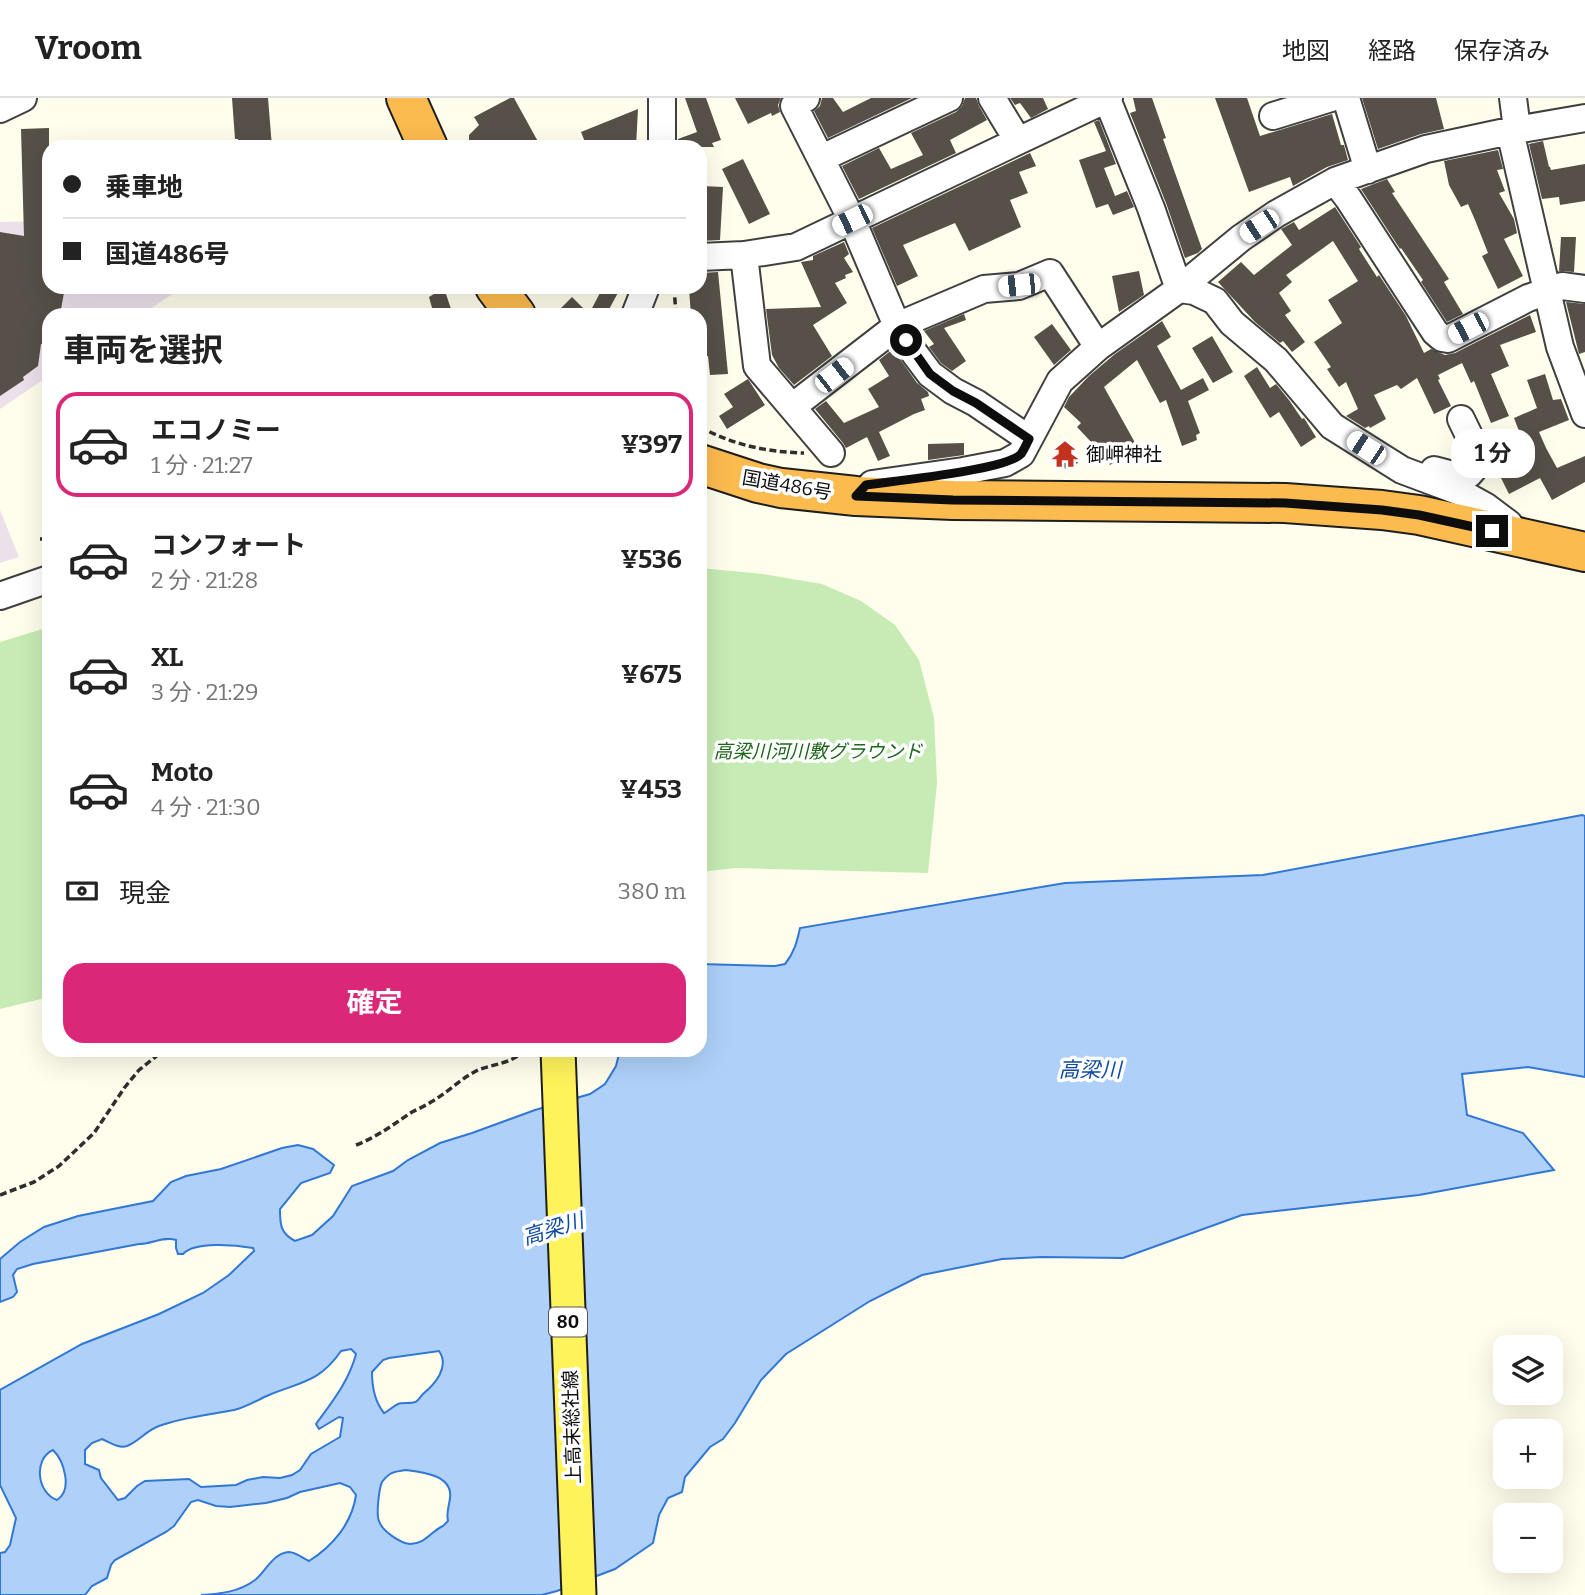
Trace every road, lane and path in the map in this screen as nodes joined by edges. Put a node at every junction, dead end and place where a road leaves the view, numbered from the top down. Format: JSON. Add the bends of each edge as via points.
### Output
{"nodes":[{"id":1,"x":23,"y":98,"type":"edge"},
{"id":2,"x":406,"y":98,"type":"edge"},
{"id":3,"x":662,"y":98,"type":"edge"},
{"id":4,"x":806,"y":98,"type":"edge"},
{"id":5,"x":949,"y":98,"type":"edge"},
{"id":6,"x":992,"y":98,"type":"edge"},
{"id":7,"x":1108,"y":98,"type":"edge"},
{"id":8,"x":1331,"y":98,"type":"edge"},
{"id":9,"x":1346,"y":98,"type":"edge"},
{"id":10,"x":1513,"y":98,"type":"edge"},
{"id":11,"x":0,"y":109,"type":"edge"},
{"id":12,"x":1273,"y":116,"type":"dead end"},
{"id":13,"x":1585,"y":118,"type":"edge"},
{"id":14,"x":1513,"y":130,"type":"junction"},
{"id":15,"x":425,"y":140,"type":"edge"},
{"id":16,"x":662,"y":140,"type":"edge"},
{"id":17,"x":1018,"y":141,"type":"junction"},
{"id":18,"x":822,"y":158,"type":"junction"},
{"id":19,"x":1368,"y":170,"type":"junction"},
{"id":20,"x":1335,"y":181,"type":"junction"},
{"id":21,"x":852,"y":220,"type":"junction"},
{"id":22,"x":744,"y":255,"type":"junction"},
{"id":23,"x":707,"y":257,"type":"edge"},
{"id":24,"x":1179,"y":289,"type":"junction"},
{"id":25,"x":1585,"y":289,"type":"edge"},
{"id":26,"x":1548,"y":292,"type":"junction"},
{"id":27,"x":897,"y":326,"type":"junction"},
{"id":28,"x":1098,"y":347,"type":"junction"},
{"id":29,"x":792,"y":407,"type":"junction"},
{"id":30,"x":1585,"y":414,"type":"edge"},
{"id":31,"x":1461,"y":419,"type":"dead end"},
{"id":32,"x":707,"y":430,"type":"edge"},
{"id":33,"x":1029,"y":439,"type":"junction"},
{"id":34,"x":831,"y":453,"type":"joint"},
{"id":35,"x":1388,"y":462,"type":"junction"},
{"id":36,"x":707,"y":466,"type":"edge"},
{"id":37,"x":856,"y":496,"type":"junction"},
{"id":38,"x":1516,"y":536,"type":"junction"},
{"id":39,"x":1585,"y":552,"type":"edge"},
{"id":40,"x":42,"y":581,"type":"edge"},
{"id":41,"x":0,"y":596,"type":"edge"},
{"id":42,"x":155,"y":1057,"type":"edge"},
{"id":43,"x":516,"y":1057,"type":"edge"},
{"id":44,"x":558,"y":1057,"type":"edge"},
{"id":45,"x":356,"y":1145,"type":"dead end"},
{"id":46,"x":0,"y":1195,"type":"edge"},
{"id":47,"x":579,"y":1595,"type":"edge"}],
"edges":[{"from":1,"to":11,"type":"street"},
{"from":2,"to":15,"type":"highway"},
{"from":3,"to":16,"type":"street"},
{"from":4,"to":18,"type":"street","via":[[794,107]]},
{"from":5,"to":18,"type":"street"},
{"from":6,"to":17,"type":"street"},
{"from":7,"to":17,"type":"street"},
{"from":7,"to":24,"type":"street"},
{"from":8,"to":12,"type":"street"},
{"from":9,"to":19,"type":"street"},
{"from":10,"to":14,"type":"street"},
{"from":13,"to":14,"type":"street"},
{"from":14,"to":19,"type":"street","via":[[1426,149]]},
{"from":14,"to":26,"type":"street"},
{"from":17,"to":21,"type":"street"},
{"from":18,"to":21,"type":"street"},
{"from":19,"to":20,"type":"street"},
{"from":20,"to":24,"type":"street","via":[[1241,238]]},
{"from":20,"to":26,"type":"street","via":[[1442,338]]},
{"from":21,"to":22,"type":"street","via":[[796,247]]},
{"from":21,"to":27,"type":"street"},
{"from":22,"to":23,"type":"street"},
{"from":22,"to":29,"type":"street","via":[[757,366]]},
{"from":24,"to":28,"type":"street"},
{"from":24,"to":35,"type":"street","via":[[1215,302],[1232,323],[1276,360],[1332,426]]},
{"from":25,"to":26,"type":"street","via":[[1562,286]]},
{"from":26,"to":30,"type":"street","via":[[1560,347]]},
{"from":27,"to":28,"type":"street","via":[[984,289],[1019,285],[1050,273]]},
{"from":27,"to":29,"type":"street"},
{"from":27,"to":33,"type":"street","via":[[930,374]]},
{"from":28,"to":33,"type":"street","via":[[1060,381]]},
{"from":29,"to":34,"type":"street"},
{"from":31,"to":35,"type":"street","via":[[1479,456],[1469,474]]},
{"from":32,"to":34,"type":"path","via":[[755,449]]},
{"from":33,"to":37,"type":"street","via":[[1021,454],[1005,463],[866,485]]},
{"from":35,"to":38,"type":"street","via":[[1485,506],[1509,524]]},
{"from":36,"to":37,"type":"highway","name":"国道486号","via":[[781,488]]},
{"from":37,"to":38,"type":"highway","name":"国道486号","via":[[1334,505],[1419,515]]},
{"from":38,"to":39,"type":"highway","name":"国道486号"},
{"from":40,"to":41,"type":"street"},
{"from":42,"to":46,"type":"path","via":[[125,1087],[94,1133],[59,1166]]},
{"from":43,"to":45,"type":"path","via":[[465,1077],[433,1102]]},
{"from":44,"to":47,"type":"main road","name":"上高末総社線","number":"80"}]}
